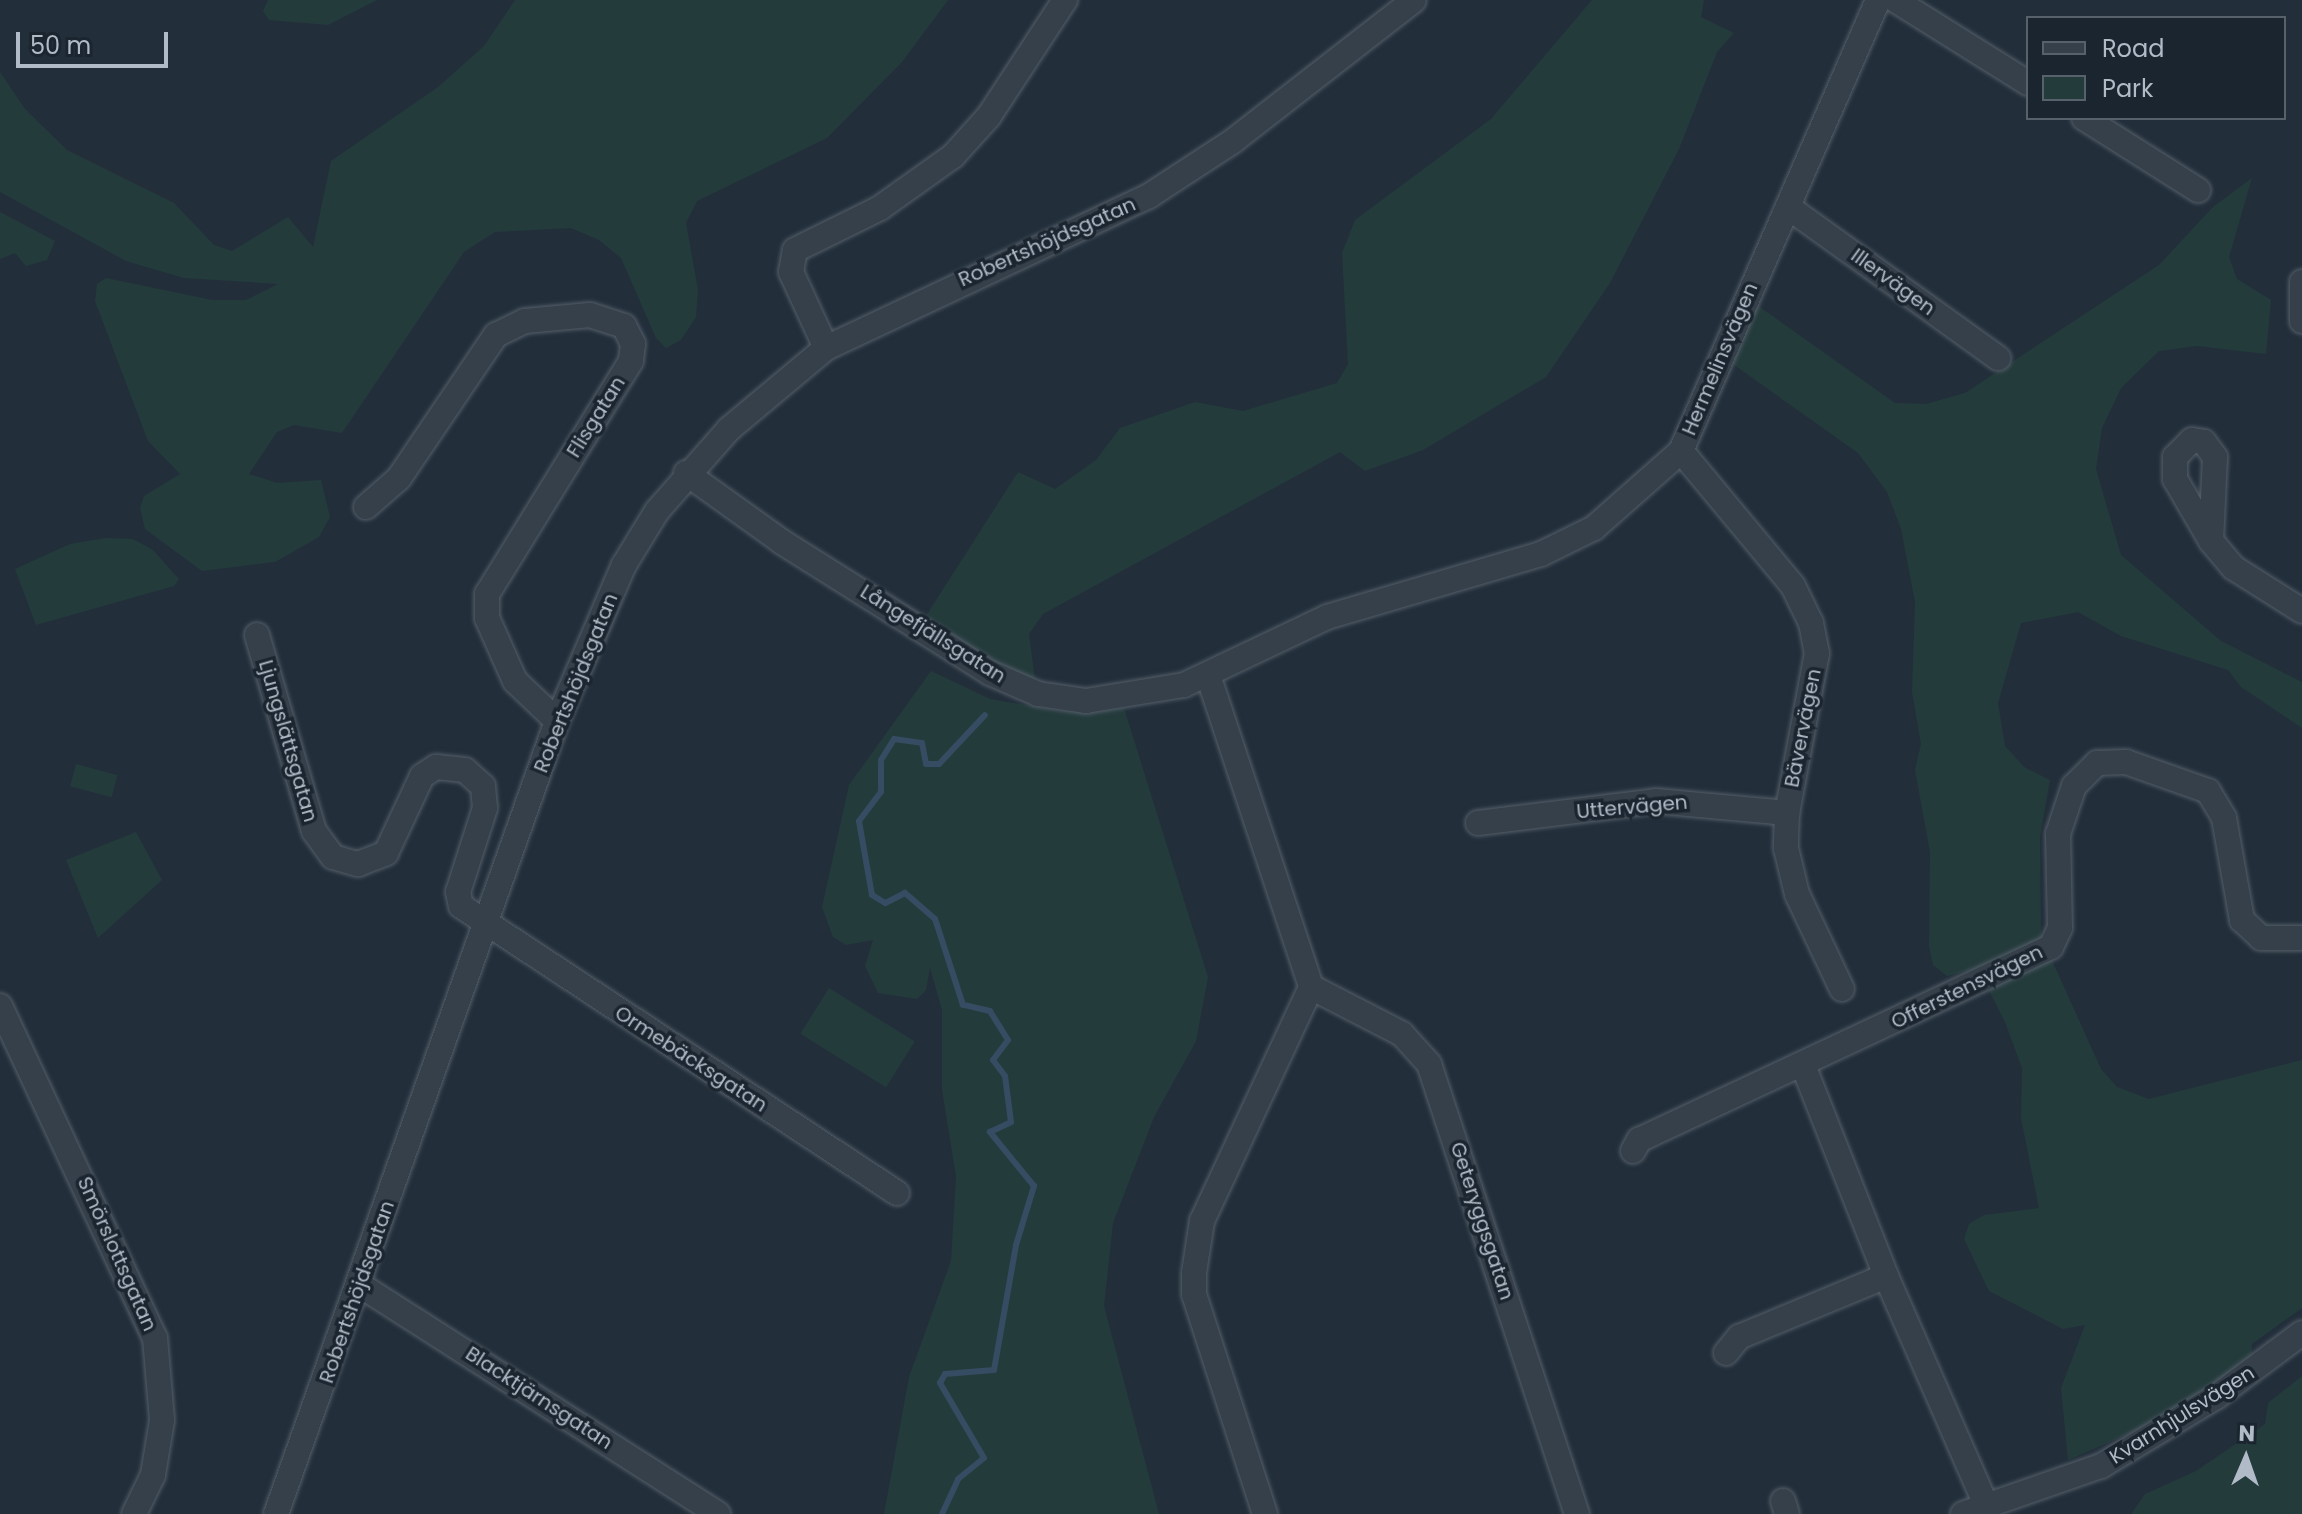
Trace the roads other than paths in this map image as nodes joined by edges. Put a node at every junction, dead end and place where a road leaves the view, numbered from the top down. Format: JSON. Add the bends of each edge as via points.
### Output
{"nodes":[{"id":1,"x":1065,"y":0,"type":"edge"},
{"id":2,"x":1414,"y":0,"type":"edge"},
{"id":3,"x":1878,"y":0,"type":"edge"},
{"id":4,"x":1895,"y":0,"type":"edge"},
{"id":5,"x":2026,"y":82,"type":"edge"},
{"id":6,"x":2087,"y":120,"type":"edge"},
{"id":7,"x":2198,"y":190,"type":"dead end"},
{"id":8,"x":1788,"y":207,"type":"junction"},
{"id":9,"x":2302,"y":282,"type":"edge"},
{"id":10,"x":2302,"y":321,"type":"edge"},
{"id":11,"x":826,"y":348,"type":"junction"},
{"id":12,"x":1998,"y":358,"type":"dead end"},
{"id":13,"x":1681,"y":451,"type":"junction"},
{"id":14,"x":686,"y":473,"type":"junction"},
{"id":15,"x":366,"y":507,"type":"dead end"},
{"id":16,"x":2211,"y":541,"type":"dead end"},
{"id":17,"x":1383,"y":599,"type":"joint"},
{"id":18,"x":2302,"y":611,"type":"edge"},
{"id":19,"x":257,"y":635,"type":"dead end"},
{"id":20,"x":1208,"y":675,"type":"junction"},
{"id":21,"x":557,"y":721,"type":"junction"},
{"id":22,"x":1787,"y":813,"type":"junction"},
{"id":23,"x":1478,"y":823,"type":"dead end"},
{"id":24,"x":485,"y":925,"type":"junction"},
{"id":25,"x":2302,"y":938,"type":"edge"},
{"id":26,"x":1311,"y":987,"type":"junction"},
{"id":27,"x":1842,"y":989,"type":"dead end"},
{"id":28,"x":0,"y":1006,"type":"edge"},
{"id":29,"x":1803,"y":1065,"type":"junction"},
{"id":30,"x":1633,"y":1151,"type":"dead end"},
{"id":31,"x":897,"y":1193,"type":"dead end"},
{"id":32,"x":1886,"y":1276,"type":"junction"},
{"id":33,"x":360,"y":1285,"type":"junction"},
{"id":34,"x":2302,"y":1333,"type":"edge"},
{"id":35,"x":1726,"y":1353,"type":"dead end"},
{"id":36,"x":1975,"y":1510,"type":"edge"},
{"id":37,"x":142,"y":1511,"type":"edge"},
{"id":38,"x":276,"y":1514,"type":"edge"},
{"id":39,"x":718,"y":1514,"type":"edge"},
{"id":40,"x":1265,"y":1514,"type":"edge"},
{"id":41,"x":1577,"y":1514,"type":"edge"}],
"edges":[{"from":1,"to":11,"type":"street","via":[[989,116],[953,156],[889,202],[795,250],[791,272]]},
{"from":2,"to":11,"type":"street","name":"Robertshöjdsgatan","via":[[1233,141],[1149,196]]},
{"from":3,"to":8,"type":"street","name":"Hermelinsvägen"},
{"from":4,"to":5,"type":"street"},
{"from":6,"to":7,"type":"street"},
{"from":8,"to":12,"type":"street","name":"Illervägen"},
{"from":8,"to":13,"type":"street","name":"Hermelinsvägen"},
{"from":9,"to":10,"type":"street"},
{"from":11,"to":14,"type":"street","name":"Robertshöjdsgatan"},
{"from":13,"to":17,"type":"street","name":"Hermelinsvägen","via":[[1616,512],[1569,542]]},
{"from":13,"to":22,"type":"street","name":"Bävervägen","via":[[1793,586],[1811,623],[1817,653]]},
{"from":14,"to":20,"type":"street","name":"Långefjällsgatan","via":[[782,542],[1013,684],[1086,701],[1131,699]]},
{"from":14,"to":21,"type":"street","name":"Robertshöjdsgatan","via":[[624,565]]},
{"from":15,"to":21,"type":"street","name":"Flisgatan","via":[[399,478],[496,335],[525,321],[590,315],[624,326],[633,344],[631,361],[487,594],[487,618],[515,681]]},
{"from":16,"to":18,"type":"street","via":[[2234,568]]},
{"from":17,"to":20,"type":"street","name":"Långefjällsgatan","via":[[1327,617]]},
{"from":19,"to":24,"type":"street","name":"Ljungslättsgatan","via":[[314,831],[333,857],[358,864],[386,853],[429,770],[456,767],[483,786],[485,808],[458,900]]},
{"from":20,"to":26,"type":"street"},
{"from":21,"to":24,"type":"street","name":"Robertshöjdsgatan"},
{"from":22,"to":23,"type":"street","name":"Uttervägen","via":[[1656,801]]},
{"from":22,"to":27,"type":"street","name":"Bävervägen","via":[[1786,848],[1797,894]]},
{"from":24,"to":31,"type":"street","name":"Ormebäcksgatan"},
{"from":24,"to":33,"type":"street","name":"Robertshöjdsgatan"},
{"from":25,"to":29,"type":"street","name":"Offerstensvägen","via":[[2261,938],[2242,920],[2224,818],[2208,791],[2126,762],[2097,763],[2074,786],[2058,834],[2060,928],[2051,947]]},
{"from":26,"to":40,"type":"street","via":[[1202,1221],[1194,1273],[1194,1294]]},
{"from":26,"to":41,"type":"street","name":"Geteryggsgatan","via":[[1402,1034],[1429,1064]]},
{"from":28,"to":37,"type":"street","name":"Smörslottsgatan","via":[[155,1338],[162,1420]]},
{"from":29,"to":30,"type":"street","name":"Offerstensvägen","via":[[1639,1140]]},
{"from":29,"to":32,"type":"street"},
{"from":32,"to":35,"type":"street","via":[[1739,1337]]},
{"from":32,"to":36,"type":"street"},
{"from":33,"to":38,"type":"street","name":"Robertshöjdsgatan"},
{"from":33,"to":39,"type":"street","name":"Blacktjärnsgatan"},
{"from":34,"to":36,"type":"street","name":"Kvarnhjulsvägen","via":[[2216,1397],[2101,1466]]}]}
